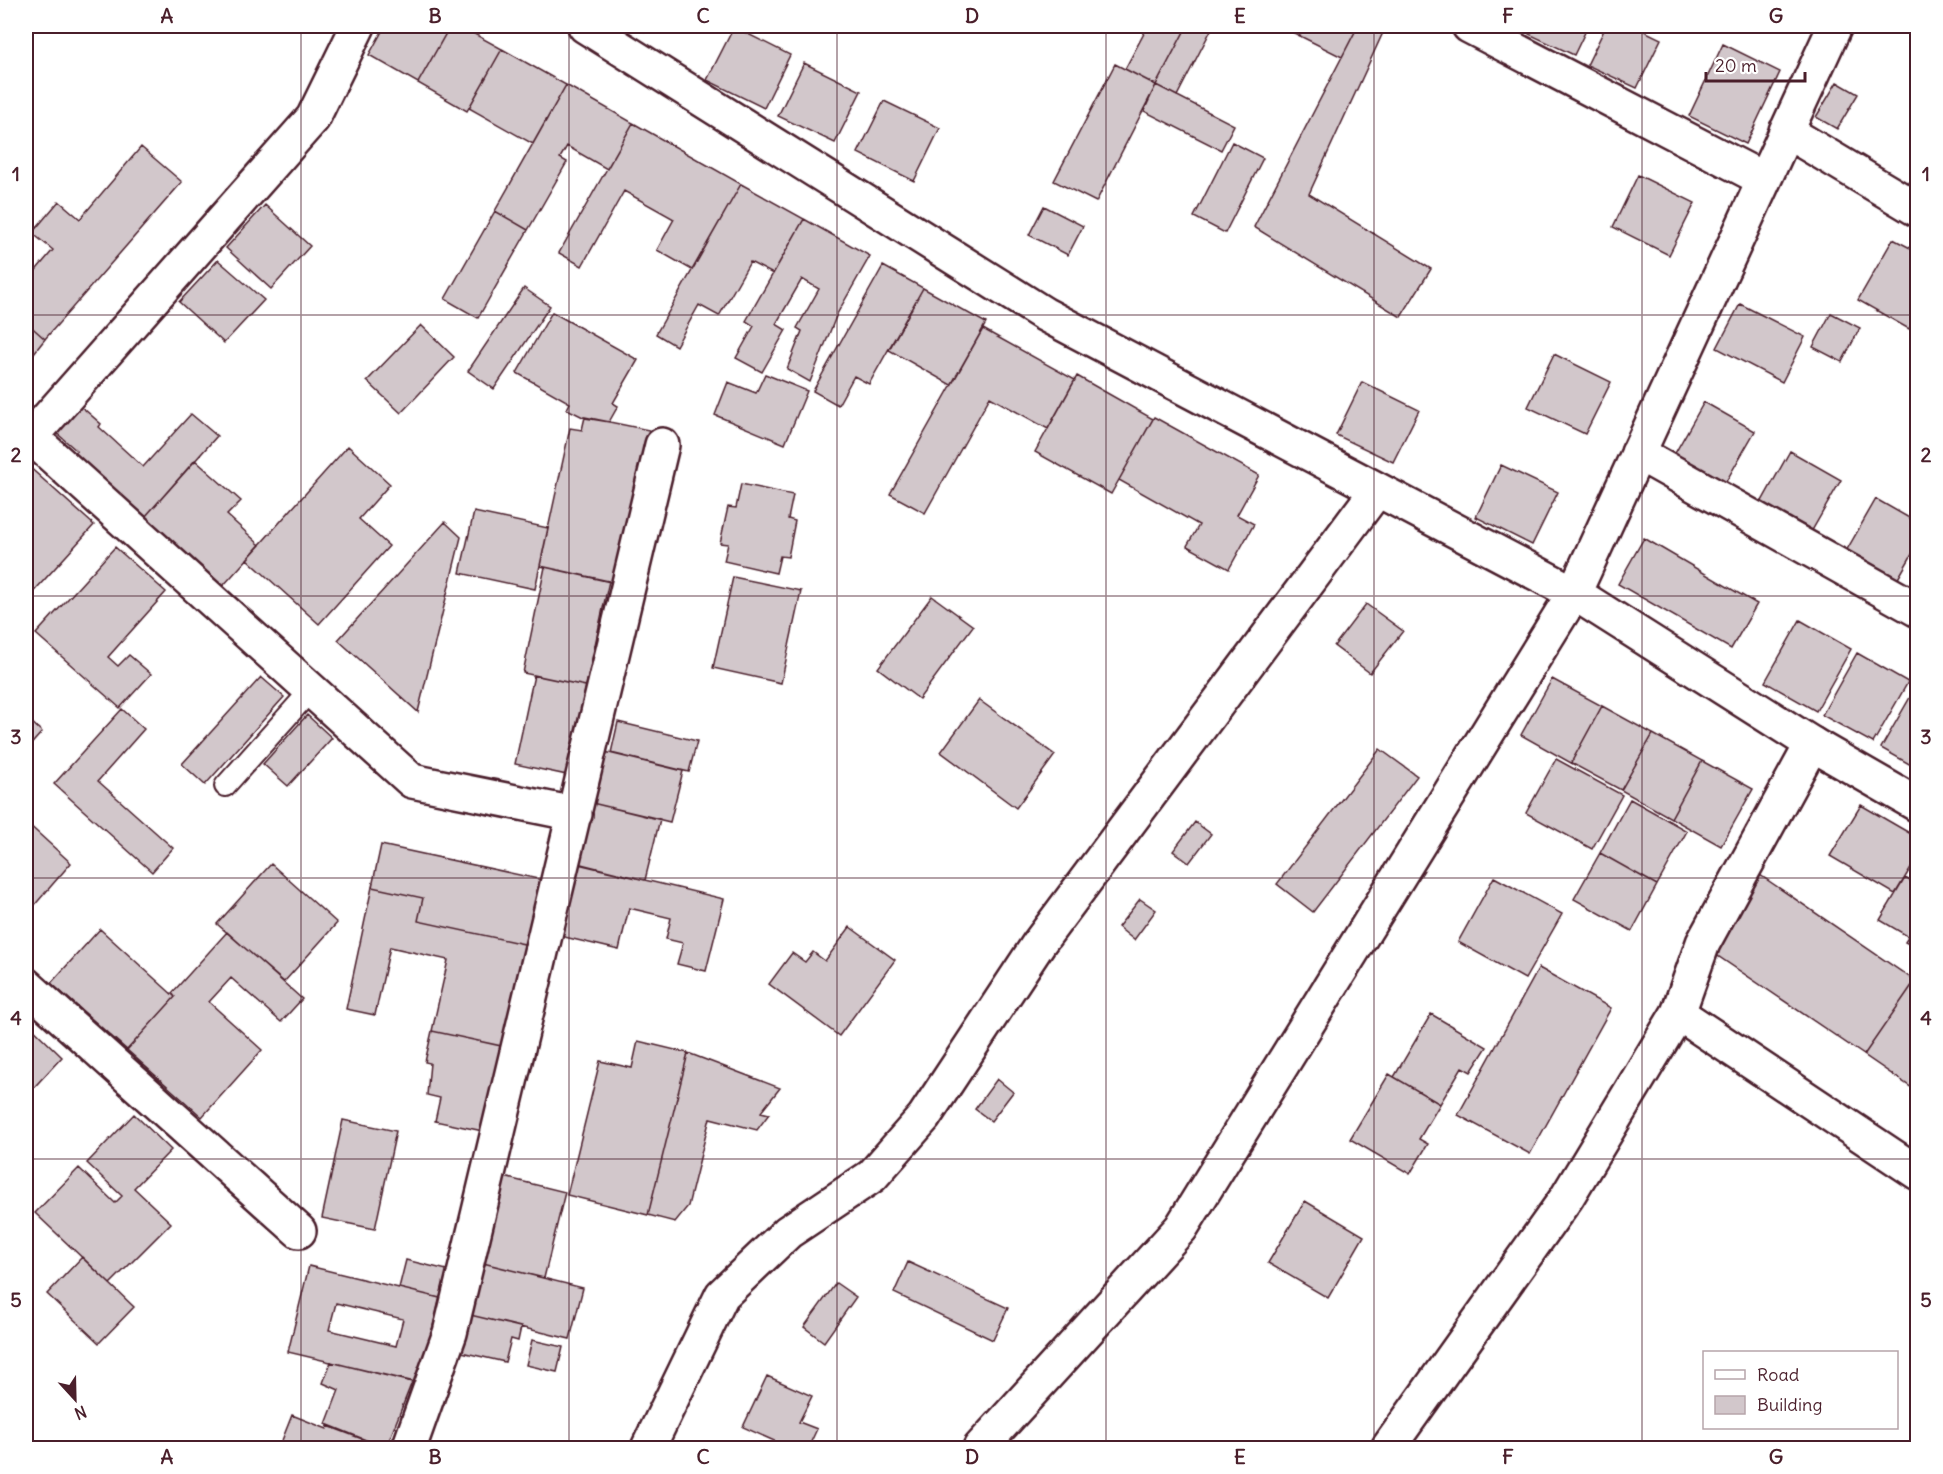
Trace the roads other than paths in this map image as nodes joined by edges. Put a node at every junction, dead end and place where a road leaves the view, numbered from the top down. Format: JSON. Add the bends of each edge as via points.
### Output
{"nodes":[{"id":1,"x":358,"y":26,"type":"edge"},
{"id":2,"x":585,"y":26,"type":"edge"},
{"id":3,"x":1469,"y":26,"type":"edge"},
{"id":4,"x":1835,"y":26,"type":"edge"},
{"id":5,"x":1785,"y":131,"type":"junction"},
{"id":6,"x":1763,"y":179,"type":"junction"},
{"id":7,"x":1917,"y":210,"type":"edge"},
{"id":8,"x":662,"y":445,"type":"dead end"},
{"id":9,"x":1638,"y":453,"type":"junction"},
{"id":10,"x":1377,"y":490,"type":"junction"},
{"id":11,"x":1574,"y":593,"type":"junction"},
{"id":12,"x":1917,"y":610,"type":"edge"},
{"id":13,"x":311,"y":690,"type":"junction"},
{"id":14,"x":1812,"y":744,"type":"junction"},
{"id":15,"x":225,"y":786,"type":"dead end"},
{"id":16,"x":1917,"y":805,"type":"edge"},
{"id":17,"x":575,"y":814,"type":"junction"},
{"id":18,"x":26,"y":985,"type":"edge"},
{"id":19,"x":1678,"y":1013,"type":"junction"},
{"id":20,"x":1917,"y":1173,"type":"edge"},
{"id":21,"x":299,"y":1232,"type":"dead end"},
{"id":22,"x":409,"y":1449,"type":"edge"},
{"id":23,"x":648,"y":1449,"type":"edge"},
{"id":24,"x":980,"y":1449,"type":"edge"},
{"id":25,"x":1388,"y":1449,"type":"edge"}],
"edges":[{"from":1,"to":13,"type":"street","via":[[313,118],[31,437]]},
{"from":2,"to":10,"type":"street","via":[[1044,314]]},
{"from":3,"to":6,"type":"street"},
{"from":4,"to":5,"type":"street"},
{"from":5,"to":6,"type":"street"},
{"from":5,"to":7,"type":"street"},
{"from":6,"to":9,"type":"street"},
{"from":8,"to":17,"type":"street"},
{"from":9,"to":11,"type":"street"},
{"from":9,"to":12,"type":"street"},
{"from":10,"to":11,"type":"street"},
{"from":10,"to":23,"type":"street","via":[[1039,943],[924,1117],[872,1176],[788,1232],[722,1295]]},
{"from":11,"to":14,"type":"street"},
{"from":11,"to":24,"type":"street","via":[[1181,1228]]},
{"from":13,"to":15,"type":"lane"},
{"from":13,"to":17,"type":"street","via":[[412,781]]},
{"from":14,"to":16,"type":"street"},
{"from":14,"to":19,"type":"street","via":[[1703,942]]},
{"from":17,"to":22,"type":"street","via":[[450,1333]]},
{"from":18,"to":21,"type":"street"},
{"from":19,"to":20,"type":"street"},
{"from":19,"to":25,"type":"street","via":[[1567,1197]]}]}
